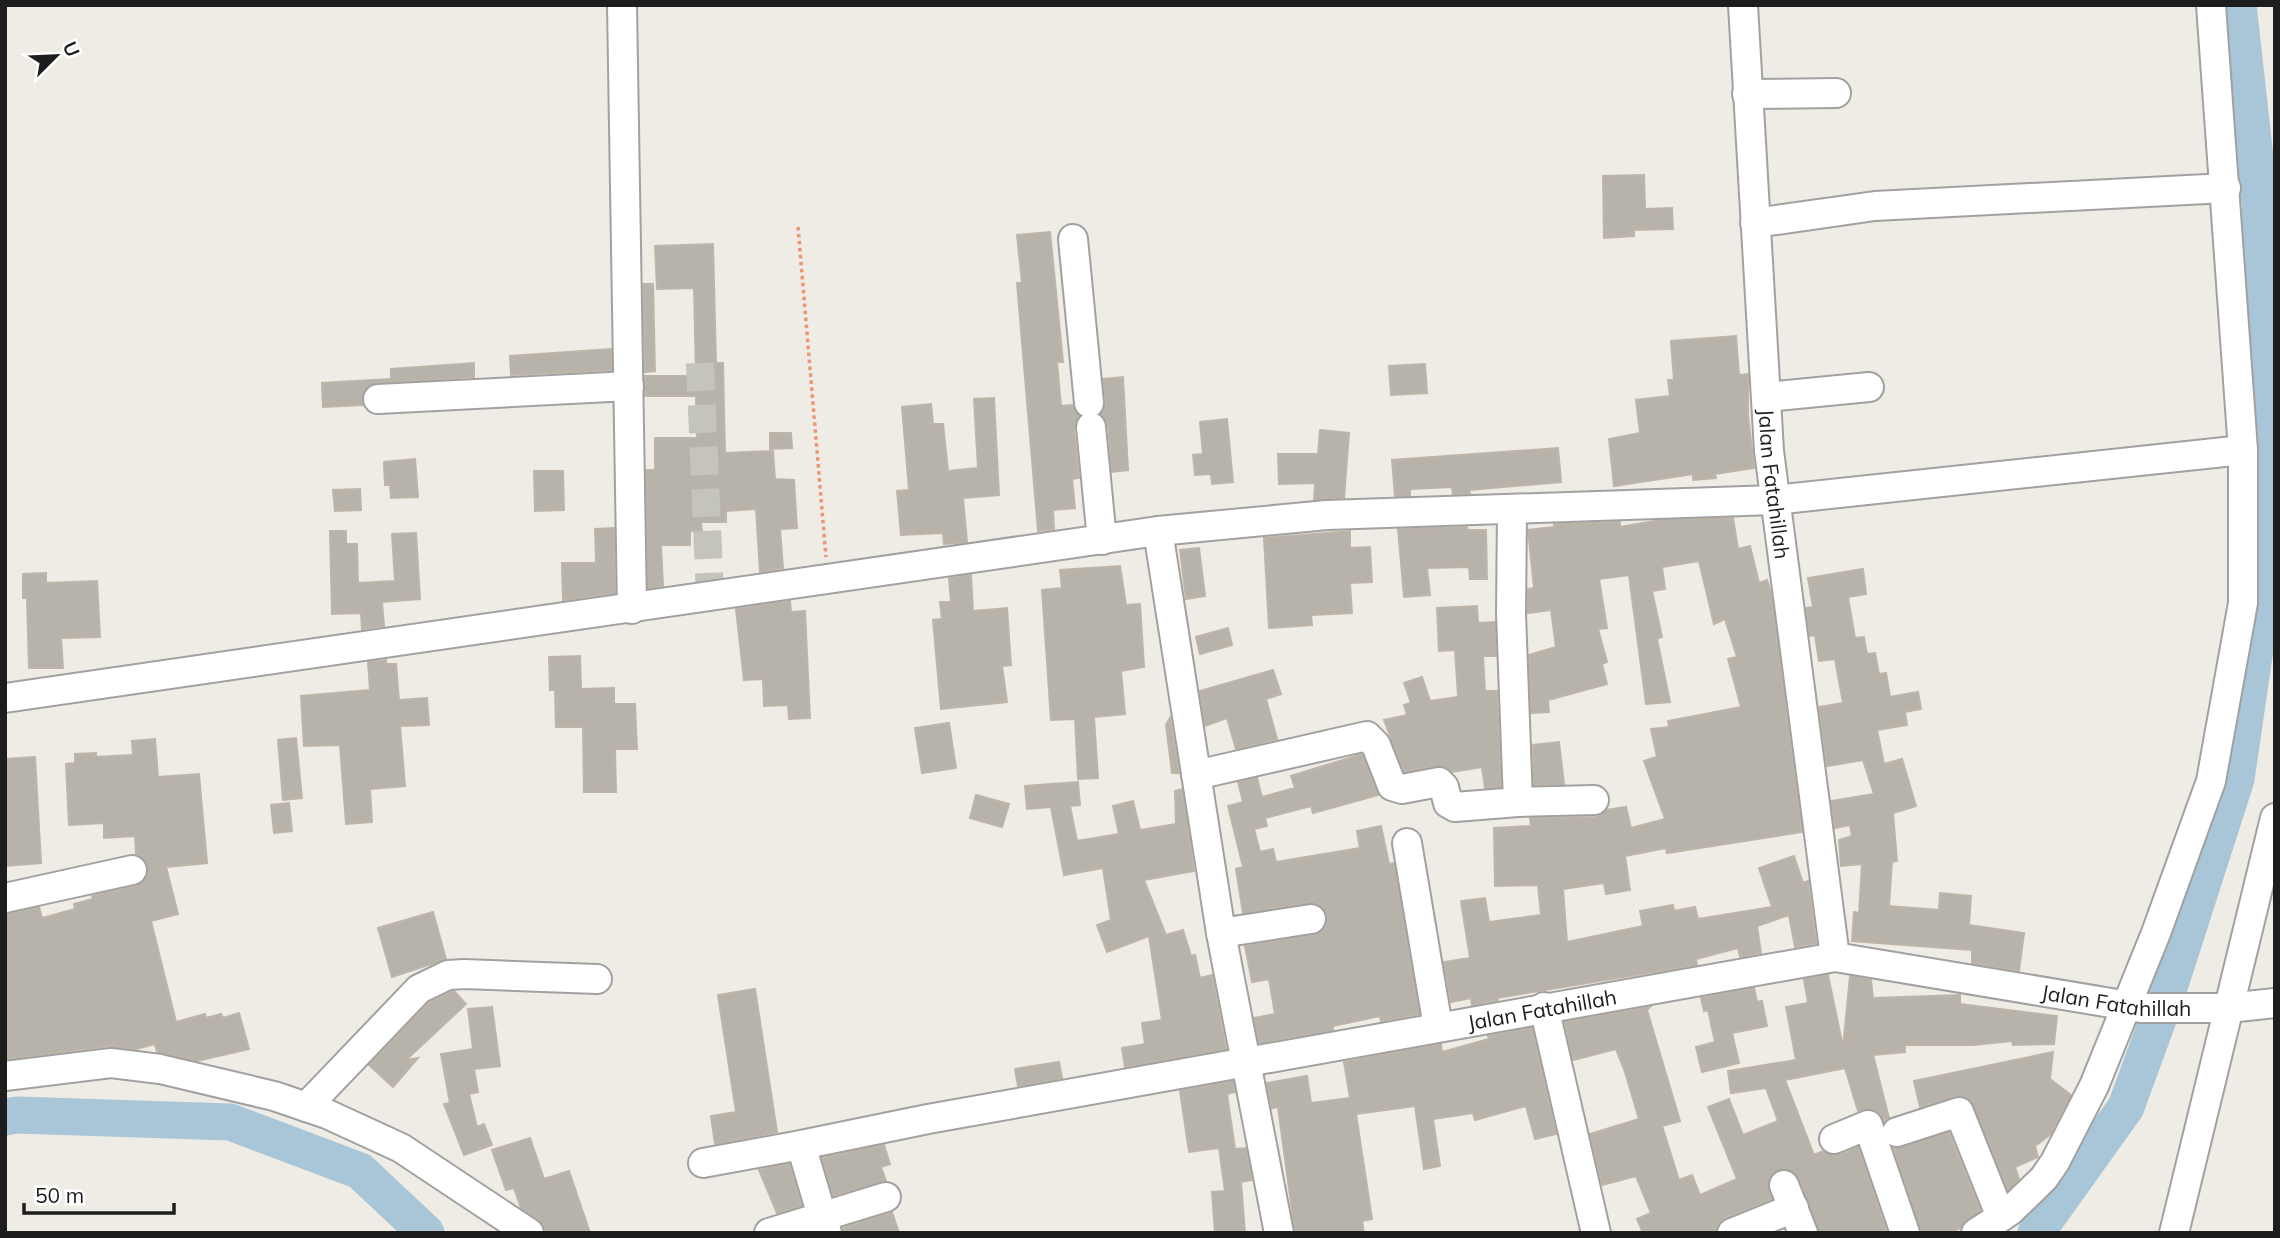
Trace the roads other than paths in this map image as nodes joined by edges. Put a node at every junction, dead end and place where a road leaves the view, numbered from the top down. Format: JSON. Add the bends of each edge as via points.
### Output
{"nodes":[{"id":1,"x":622,"y":5,"type":"edge"},
{"id":2,"x":1743,"y":5,"type":"edge"},
{"id":3,"x":2211,"y":5,"type":"edge"},
{"id":4,"x":1836,"y":93,"type":"dead end"},
{"id":5,"x":1747,"y":94,"type":"junction"},
{"id":6,"x":2226,"y":188,"type":"junction"},
{"id":7,"x":1755,"y":223,"type":"junction"},
{"id":8,"x":1073,"y":239,"type":"dead end"},
{"id":9,"x":629,"y":386,"type":"junction"},
{"id":10,"x":1869,"y":387,"type":"dead end"},
{"id":11,"x":1766,"y":397,"type":"junction"},
{"id":12,"x":378,"y":399,"type":"dead end"},
{"id":13,"x":2243,"y":450,"type":"junction"},
{"id":14,"x":1774,"y":500,"type":"junction"},
{"id":15,"x":1512,"y":511,"type":"junction"},
{"id":16,"x":1158,"y":531,"type":"junction"},
{"id":17,"x":1102,"y":540,"type":"junction"},
{"id":18,"x":632,"y":609,"type":"junction"},
{"id":19,"x":5,"y":698,"type":"edge"},
{"id":20,"x":1196,"y":775,"type":"junction"},
{"id":21,"x":1594,"y":800,"type":"dead end"},
{"id":22,"x":1518,"y":802,"type":"junction"},
{"id":23,"x":2275,"y":818,"type":"edge"},
{"id":24,"x":1407,"y":843,"type":"dead end"},
{"id":25,"x":132,"y":870,"type":"dead end"},
{"id":26,"x":5,"y":898,"type":"edge"},
{"id":27,"x":1311,"y":919,"type":"dead end"},
{"id":28,"x":1220,"y":933,"type":"junction"},
{"id":29,"x":1835,"y":957,"type":"junction"},
{"id":30,"x":597,"y":979,"type":"dead end"},
{"id":31,"x":2275,"y":1003,"type":"edge"},
{"id":32,"x":1544,"y":1007,"type":"junction"},
{"id":33,"x":2133,"y":1007,"type":"junction"},
{"id":34,"x":2221,"y":1008,"type":"junction"},
{"id":35,"x":1438,"y":1027,"type":"junction"},
{"id":36,"x":1248,"y":1063,"type":"junction"},
{"id":37,"x":5,"y":1076,"type":"edge"},
{"id":38,"x":306,"y":1107,"type":"junction"},
{"id":39,"x":1897,"y":1132,"type":"dead end"},
{"id":40,"x":1834,"y":1139,"type":"dead end"},
{"id":41,"x":800,"y":1144,"type":"junction"},
{"id":42,"x":703,"y":1163,"type":"dead end"},
{"id":43,"x":886,"y":1197,"type":"dead end"},
{"id":44,"x":1794,"y":1209,"type":"edge"},
{"id":45,"x":2001,"y":1217,"type":"junction"},
{"id":46,"x":825,"y":1224,"type":"edge"},
{"id":47,"x":529,"y":1233,"type":"edge"},
{"id":48,"x":769,"y":1233,"type":"edge"},
{"id":49,"x":1279,"y":1233,"type":"edge"},
{"id":50,"x":1596,"y":1233,"type":"edge"},
{"id":51,"x":1732,"y":1233,"type":"edge"},
{"id":52,"x":1905,"y":1233,"type":"edge"},
{"id":53,"x":1976,"y":1233,"type":"edge"},
{"id":54,"x":2174,"y":1233,"type":"edge"}],
"edges":[{"from":1,"to":9,"type":"street"},
{"from":2,"to":5,"type":"street","name":"Jalan Fatahillah"},
{"from":3,"to":6,"type":"street"},
{"from":4,"to":5,"type":"street"},
{"from":5,"to":7,"type":"street","name":"Jalan Fatahillah"},
{"from":6,"to":7,"type":"street","via":[[1874,206]]},
{"from":6,"to":13,"type":"street"},
{"from":7,"to":11,"type":"street","name":"Jalan Fatahillah"},
{"from":8,"to":17,"type":"street"},
{"from":9,"to":12,"type":"street"},
{"from":9,"to":18,"type":"street"},
{"from":10,"to":11,"type":"street"},
{"from":11,"to":14,"type":"street","name":"Jalan Fatahillah"},
{"from":13,"to":14,"type":"street"},
{"from":13,"to":33,"type":"street","via":[[2243,603],[2211,781]]},
{"from":14,"to":15,"type":"street"},
{"from":14,"to":29,"type":"street","name":"Jalan Fatahillah"},
{"from":15,"to":16,"type":"street","via":[[1327,515]]},
{"from":15,"to":22,"type":"street"},
{"from":16,"to":17,"type":"street"},
{"from":16,"to":20,"type":"street"},
{"from":17,"to":18,"type":"street"},
{"from":18,"to":19,"type":"street"},
{"from":20,"to":22,"type":"street","via":[[1367,736],[1376,745],[1392,786],[1402,789],[1439,782],[1448,803],[1455,807]]},
{"from":20,"to":28,"type":"street"},
{"from":21,"to":22,"type":"street"},
{"from":23,"to":34,"type":"street"},
{"from":24,"to":35,"type":"street"},
{"from":25,"to":26,"type":"street"},
{"from":27,"to":28,"type":"street"},
{"from":28,"to":36,"type":"street"},
{"from":29,"to":32,"type":"street","name":"Jalan Fatahillah"},
{"from":29,"to":33,"type":"street","name":"Jalan Fatahillah"},
{"from":30,"to":38,"type":"street","via":[[464,974],[433,981],[419,989]]},
{"from":31,"to":34,"type":"street","name":"Jalan Fatahillah"},
{"from":32,"to":35,"type":"street","name":"Jalan Fatahillah"},
{"from":32,"to":50,"type":"street"},
{"from":33,"to":34,"type":"street","name":"Jalan Fatahillah"},
{"from":33,"to":45,"type":"street","via":[[2056,1162],[2036,1187]]},
{"from":34,"to":54,"type":"street"},
{"from":35,"to":36,"type":"street","name":"Jalan Fatahillah"},
{"from":36,"to":41,"type":"street","name":"Jalan Fatahillah"},
{"from":36,"to":49,"type":"street"},
{"from":37,"to":38,"type":"street","via":[[111,1063],[138,1065]]},
{"from":38,"to":47,"type":"street","via":[[401,1148]]},
{"from":39,"to":45,"type":"street","via":[[1959,1112]]},
{"from":40,"to":52,"type":"street","via":[[1868,1125]]},
{"from":41,"to":42,"type":"street","name":"Jalan Fatahillah"},
{"from":41,"to":46,"type":"street"},
{"from":43,"to":46,"type":"street"},
{"from":44,"to":51,"type":"street"},
{"from":45,"to":53,"type":"street"},
{"from":46,"to":48,"type":"street"}]}
